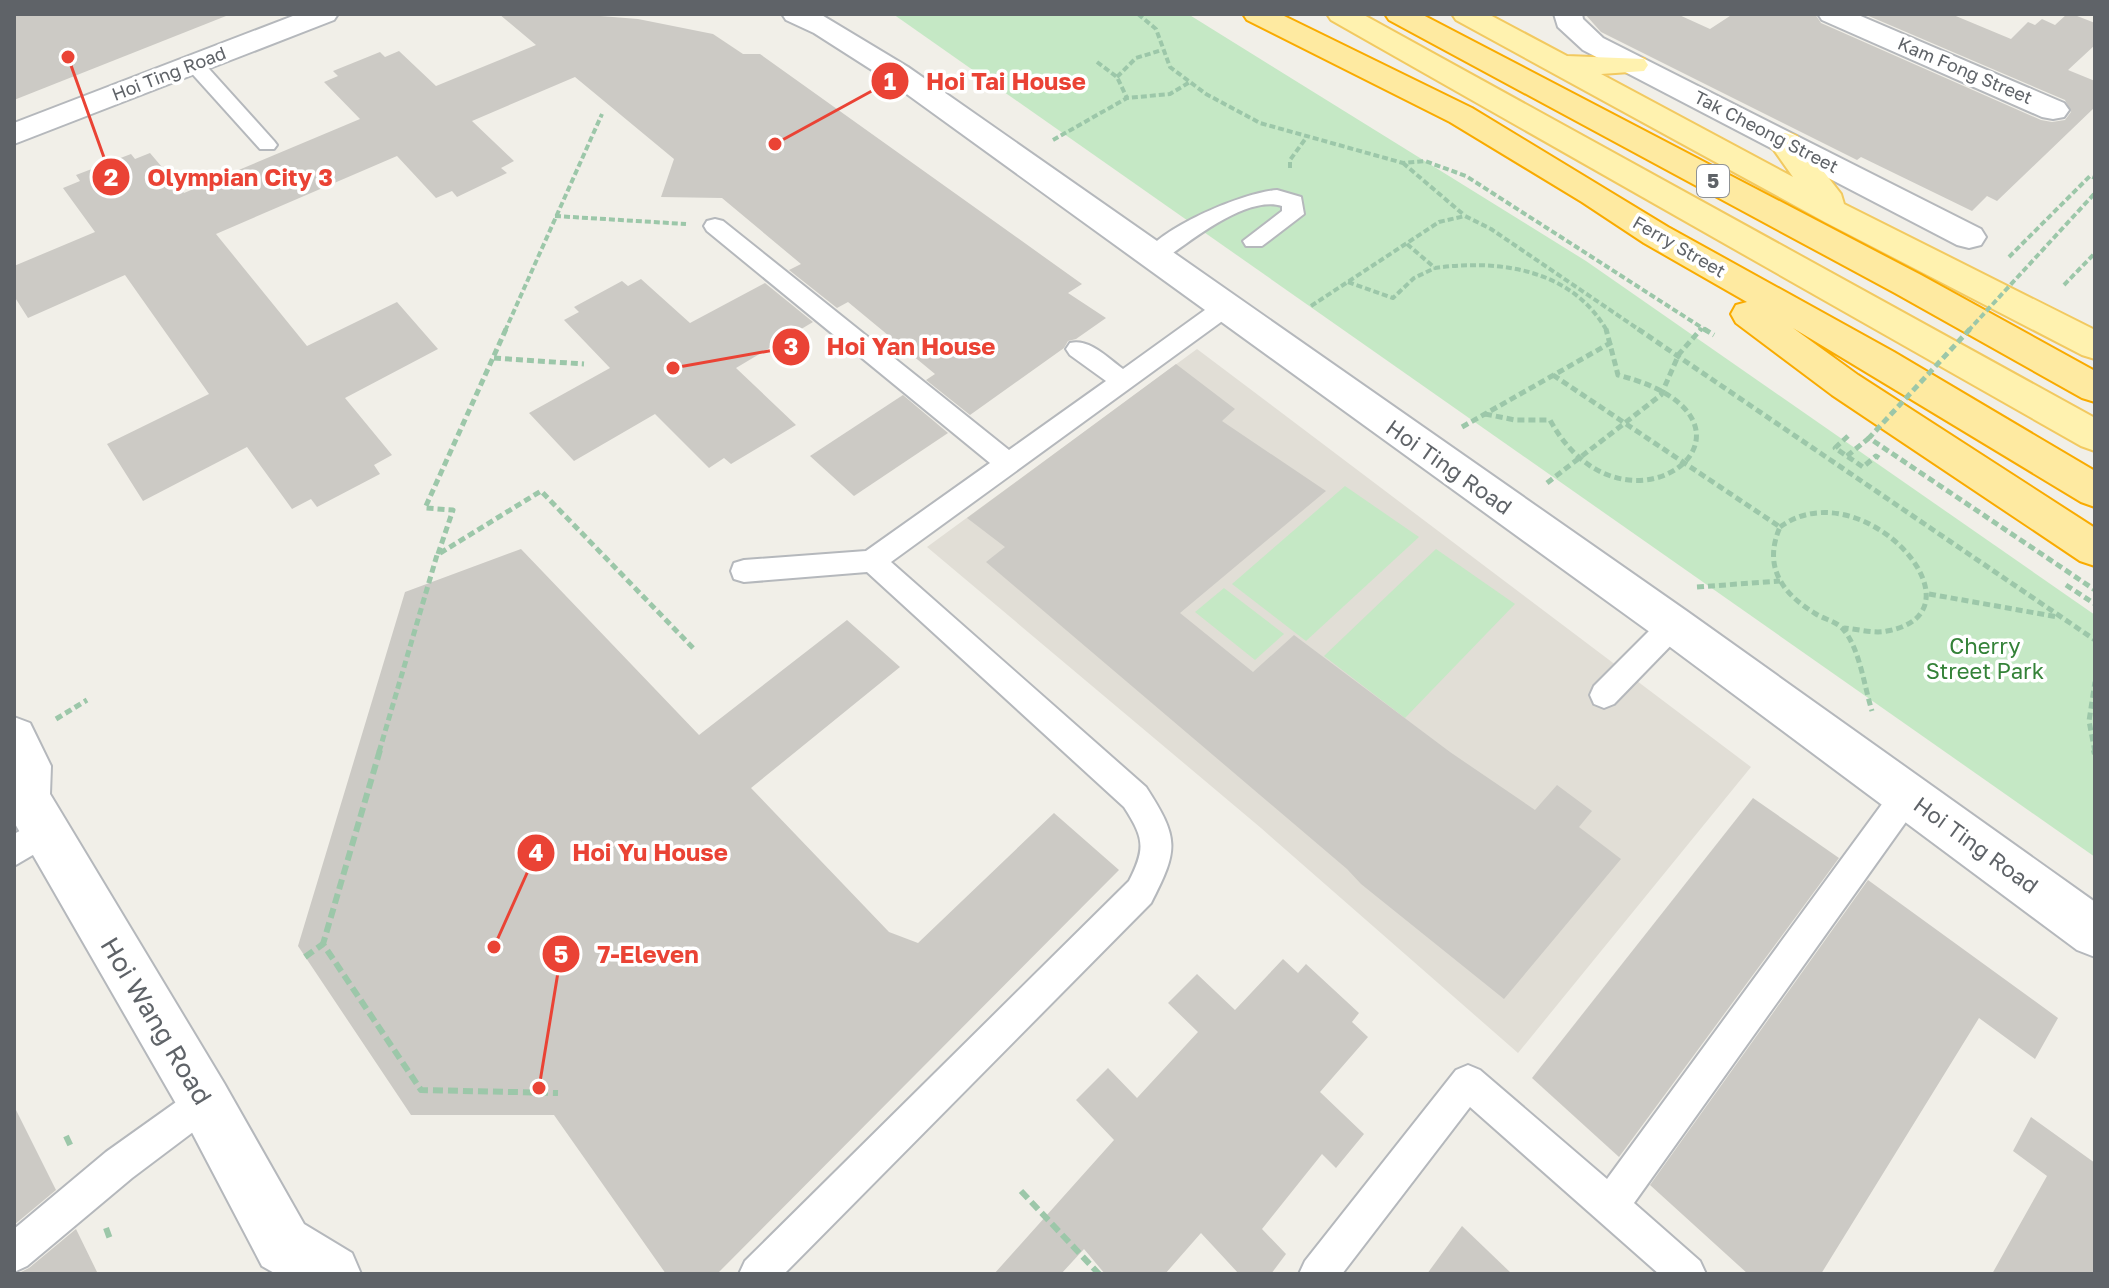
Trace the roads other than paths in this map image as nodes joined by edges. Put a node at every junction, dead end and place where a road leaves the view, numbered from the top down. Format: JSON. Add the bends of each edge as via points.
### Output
{"nodes":[{"id":1,"x":324,"y":14,"type":"edge"},
{"id":2,"x":796,"y":14,"type":"edge"},
{"id":3,"x":1257,"y":14,"type":"edge"},
{"id":4,"x":1341,"y":14,"type":"edge"},
{"id":5,"x":1399,"y":14,"type":"edge"},
{"id":6,"x":1466,"y":14,"type":"edge"},
{"id":7,"x":1832,"y":14,"type":"edge"},
{"id":8,"x":1568,"y":17,"type":"edge"},
{"id":9,"x":1407,"y":52,"type":"junction"},
{"id":10,"x":194,"y":64,"type":"junction"},
{"id":11,"x":1563,"y":65,"type":"junction"},
{"id":12,"x":1633,"y":65,"type":"junction"},
{"id":13,"x":2053,"y":110,"type":"dead end"},
{"id":14,"x":1461,"y":115,"type":"junction"},
{"id":15,"x":14,"y":134,"type":"edge"},
{"id":16,"x":1785,"y":143,"type":"junction"},
{"id":17,"x":267,"y":145,"type":"dead end"},
{"id":18,"x":1849,"y":220,"type":"junction"},
{"id":19,"x":715,"y":226,"type":"road end"},
{"id":20,"x":1656,"y":235,"type":"junction"},
{"id":21,"x":1969,"y":237,"type":"dead end"},
{"id":22,"x":1254,"y":241,"type":"dead end"},
{"id":23,"x":1153,"y":257,"type":"junction"},
{"id":24,"x":1224,"y":308,"type":"junction"},
{"id":25,"x":1967,"y":317,"type":"junction"},
{"id":26,"x":2095,"y":346,"type":"edge"},
{"id":27,"x":1078,"y":349,"type":"dead end"},
{"id":28,"x":1122,"y":380,"type":"junction"},
{"id":29,"x":2095,"y":388,"type":"edge"},
{"id":30,"x":2095,"y":436,"type":"edge"},
{"id":31,"x":1008,"y":463,"type":"junction"},
{"id":32,"x":2095,"y":491,"type":"edge"},
{"id":33,"x":2095,"y":549,"type":"edge"},
{"id":34,"x":872,"y":561,"type":"junction"},
{"id":35,"x":744,"y":571,"type":"dead end"},
{"id":36,"x":1673,"y":625,"type":"junction"},
{"id":37,"x":1604,"y":695,"type":"dead end"},
{"id":38,"x":14,"y":738,"type":"edge"},
{"id":39,"x":1907,"y":795,"type":"junction"},
{"id":40,"x":24,"y":819,"type":"edge"},
{"id":41,"x":2095,"y":932,"type":"edge"},
{"id":42,"x":205,"y":1102,"type":"junction"},
{"id":43,"x":1610,"y":1206,"type":"junction"},
{"id":44,"x":14,"y":1253,"type":"edge"},
{"id":45,"x":298,"y":1264,"type":"edge"},
{"id":46,"x":758,"y":1274,"type":"edge"},
{"id":47,"x":1318,"y":1274,"type":"edge"},
{"id":48,"x":1687,"y":1274,"type":"edge"}],
"edges":[{"from":1,"to":10,"type":"street","name":"Hoi Ting Road"},
{"from":2,"to":23,"type":"street","name":"Hoi Ting Road","via":[[897,73]]},
{"from":3,"to":14,"type":"highway","name":"Ferry Street"},
{"from":4,"to":9,"type":"main road","name":"Ferry Street"},
{"from":5,"to":25,"type":"highway","number":"5"},
{"from":6,"to":11,"type":"main road"},
{"from":7,"to":13,"type":"street","name":"Kam Fong Street"},
{"from":8,"to":12,"type":"street","name":"Tak Cheong Street","via":[[1593,44]]},
{"from":9,"to":14,"type":"highway"},
{"from":9,"to":30,"type":"main road","name":"Ferry Street"},
{"from":10,"to":15,"type":"street","name":"Hoi Ting Road"},
{"from":10,"to":17,"type":"lane"},
{"from":11,"to":12,"type":"main road"},
{"from":11,"to":18,"type":"main road"},
{"from":12,"to":16,"type":"street","name":"Tak Cheong Street"},
{"from":14,"to":20,"type":"highway","name":"Ferry Street"},
{"from":16,"to":18,"type":"main road"},
{"from":16,"to":21,"type":"street","name":"Tak Cheong Street"},
{"from":18,"to":25,"type":"highway"},
{"from":18,"to":26,"type":"main road"},
{"from":19,"to":31,"type":"lane"},
{"from":20,"to":32,"type":"highway","name":"Ferry Street","via":[[1881,361]]},
{"from":20,"to":33,"type":"highway","via":[[1732,301],[1845,385]]},
{"from":22,"to":23,"type":"lane","via":[[1293,214],[1293,202],[1269,196],[1222,212]]},
{"from":23,"to":24,"type":"street","name":"Hoi Ting Road"},
{"from":24,"to":28,"type":"lane"},
{"from":24,"to":36,"type":"street","name":"Hoi Ting Road"},
{"from":25,"to":29,"type":"highway","number":"5"},
{"from":27,"to":28,"type":"lane"},
{"from":28,"to":31,"type":"lane"},
{"from":31,"to":34,"type":"lane"},
{"from":34,"to":35,"type":"lane"},
{"from":34,"to":46,"type":"lane","via":[[1135,797],[1157,829],[1156,861],[1140,892]]},
{"from":36,"to":37,"type":"lane"},
{"from":36,"to":39,"type":"street","name":"Hoi Ting Road"},
{"from":38,"to":40,"type":"street","name":"Hoi Wang Road","via":[[28,766]]},
{"from":39,"to":41,"type":"street","name":"Hoi Ting Road"},
{"from":39,"to":43,"type":"lane"},
{"from":40,"to":42,"type":"street","name":"Hoi Wang Road"},
{"from":42,"to":44,"type":"lane"},
{"from":42,"to":45,"type":"street","name":"Hoi Wang Road"},
{"from":43,"to":47,"type":"lane","via":[[1468,1082]]},
{"from":43,"to":48,"type":"lane"}]}
